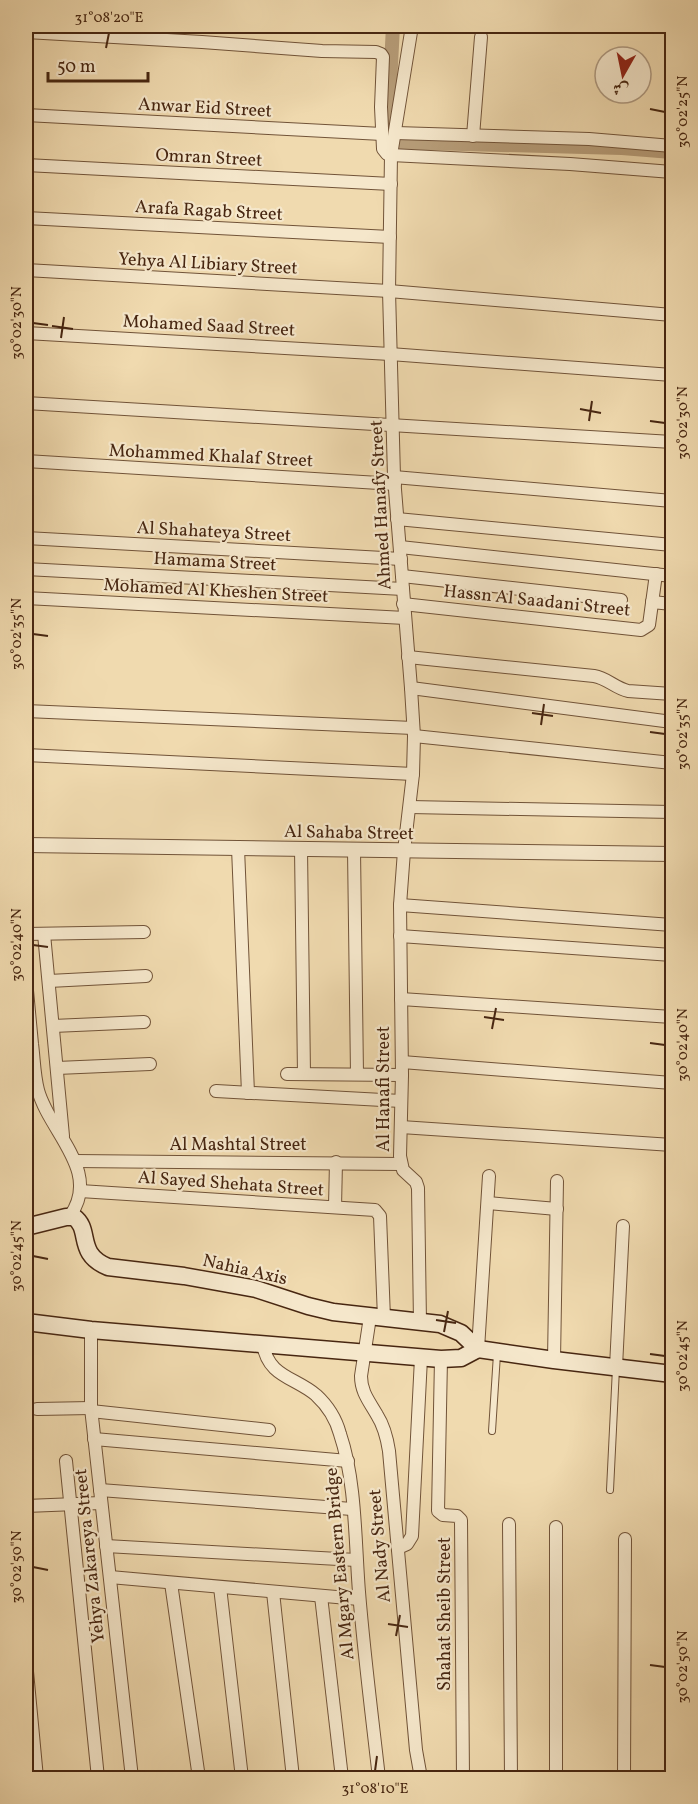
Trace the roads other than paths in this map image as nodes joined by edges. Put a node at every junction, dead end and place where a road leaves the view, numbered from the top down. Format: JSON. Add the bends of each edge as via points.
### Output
{"nodes":[{"id":1,"x":412,"y":26,"type":"edge"},
{"id":2,"x":652,"y":26,"type":"edge"},
{"id":3,"x":672,"y":27,"type":"edge"},
{"id":4,"x":26,"y":32,"type":"edge"},
{"id":5,"x":481,"y":37,"type":"dead end"},
{"id":6,"x":26,"y":115,"type":"edge"},
{"id":7,"x":396,"y":133,"type":"junction"},
{"id":8,"x":382,"y":134,"type":"junction"},
{"id":9,"x":473,"y":136,"type":"junction"},
{"id":10,"x":672,"y":146,"type":"edge"},
{"id":11,"x":392,"y":155,"type":"junction"},
{"id":12,"x":26,"y":165,"type":"edge"},
{"id":13,"x":672,"y":172,"type":"edge"},
{"id":14,"x":391,"y":184,"type":"junction"},
{"id":15,"x":26,"y":218,"type":"edge"},
{"id":16,"x":390,"y":237,"type":"junction"},
{"id":17,"x":26,"y":270,"type":"edge"},
{"id":18,"x":389,"y":291,"type":"junction"},
{"id":19,"x":672,"y":315,"type":"edge"},
{"id":20,"x":26,"y":333,"type":"edge"},
{"id":21,"x":390,"y":354,"type":"junction"},
{"id":22,"x":672,"y":375,"type":"edge"},
{"id":23,"x":26,"y":403,"type":"edge"},
{"id":24,"x":392,"y":425,"type":"junction"},
{"id":25,"x":672,"y":442,"type":"edge"},
{"id":26,"x":26,"y":461,"type":"edge"},
{"id":27,"x":394,"y":480,"type":"junction"},
{"id":28,"x":672,"y":501,"type":"edge"},
{"id":29,"x":397,"y":519,"type":"junction"},
{"id":30,"x":26,"y":538,"type":"edge"},
{"id":31,"x":672,"y":545,"type":"edge"},
{"id":32,"x":400,"y":553,"type":"junction"},
{"id":33,"x":26,"y":569,"type":"edge"},
{"id":34,"x":656,"y":574,"type":"junction"},
{"id":35,"x":672,"y":576,"type":"edge"},
{"id":36,"x":402,"y":582,"type":"junction"},
{"id":37,"x":26,"y":598,"type":"edge"},
{"id":38,"x":621,"y":600,"type":"dead end"},
{"id":39,"x":652,"y":602,"type":"junction"},
{"id":40,"x":403,"y":604,"type":"junction"},
{"id":41,"x":672,"y":604,"type":"edge"},
{"id":42,"x":405,"y":618,"type":"junction"},
{"id":43,"x":408,"y":657,"type":"junction"},
{"id":44,"x":411,"y":688,"type":"junction"},
{"id":45,"x":672,"y":694,"type":"edge"},
{"id":46,"x":26,"y":711,"type":"edge"},
{"id":47,"x":672,"y":722,"type":"edge"},
{"id":48,"x":413,"y":732,"type":"junction"},
{"id":49,"x":26,"y":755,"type":"edge"},
{"id":50,"x":672,"y":763,"type":"edge"},
{"id":51,"x":413,"y":774,"type":"junction"},
{"id":52,"x":410,"y":807,"type":"junction"},
{"id":53,"x":672,"y":812,"type":"edge"},
{"id":54,"x":26,"y":845,"type":"edge"},
{"id":55,"x":238,"y":848,"type":"junction"},
{"id":56,"x":301,"y":849,"type":"junction"},
{"id":57,"x":354,"y":850,"type":"junction"},
{"id":58,"x":404,"y":851,"type":"junction"},
{"id":59,"x":672,"y":855,"type":"edge"},
{"id":60,"x":400,"y":904,"type":"junction"},
{"id":61,"x":672,"y":925,"type":"edge"},
{"id":62,"x":144,"y":932,"type":"dead end"},
{"id":63,"x":26,"y":934,"type":"edge"},
{"id":64,"x":44,"y":934,"type":"junction"},
{"id":65,"x":400,"y":936,"type":"junction"},
{"id":66,"x":672,"y":955,"type":"edge"},
{"id":67,"x":146,"y":976,"type":"dead end"},
{"id":68,"x":26,"y":980,"type":"edge"},
{"id":69,"x":49,"y":981,"type":"junction"},
{"id":70,"x":401,"y":999,"type":"junction"},
{"id":71,"x":672,"y":1017,"type":"edge"},
{"id":72,"x":144,"y":1022,"type":"dead end"},
{"id":73,"x":53,"y":1026,"type":"junction"},
{"id":74,"x":150,"y":1064,"type":"dead end"},
{"id":75,"x":57,"y":1068,"type":"junction"},
{"id":76,"x":402,"y":1069,"type":"junction"},
{"id":77,"x":287,"y":1074,"type":"dead end"},
{"id":78,"x":304,"y":1074,"type":"junction"},
{"id":79,"x":357,"y":1074,"type":"junction"},
{"id":80,"x":672,"y":1083,"type":"edge"},
{"id":81,"x":216,"y":1091,"type":"dead end"},
{"id":82,"x":248,"y":1093,"type":"junction"},
{"id":83,"x":401,"y":1101,"type":"junction"},
{"id":84,"x":401,"y":1127,"type":"junction"},
{"id":85,"x":63,"y":1139,"type":"junction"},
{"id":86,"x":672,"y":1145,"type":"edge"},
{"id":87,"x":75,"y":1161,"type":"junction"},
{"id":88,"x":336,"y":1162,"type":"junction"},
{"id":89,"x":401,"y":1164,"type":"junction"},
{"id":90,"x":489,"y":1176,"type":"dead end"},
{"id":91,"x":557,"y":1181,"type":"dead end"},
{"id":92,"x":80,"y":1191,"type":"junction"},
{"id":93,"x":488,"y":1203,"type":"junction"},
{"id":94,"x":335,"y":1207,"type":"junction"},
{"id":95,"x":556,"y":1209,"type":"junction"},
{"id":96,"x":379,"y":1213,"type":"joint"},
{"id":97,"x":70,"y":1216,"type":"junction"},
{"id":98,"x":623,"y":1226,"type":"dead end"},
{"id":99,"x":26,"y":1227,"type":"edge"},
{"id":100,"x":377,"y":1317,"type":"junction"},
{"id":101,"x":420,"y":1322,"type":"junction"},
{"id":102,"x":26,"y":1323,"type":"edge"},
{"id":103,"x":91,"y":1330,"type":"junction"},
{"id":104,"x":263,"y":1344,"type":"junction"},
{"id":105,"x":478,"y":1349,"type":"junction"},
{"id":106,"x":497,"y":1352,"type":"junction"},
{"id":107,"x":364,"y":1353,"type":"junction"},
{"id":108,"x":421,"y":1358,"type":"junction"},
{"id":109,"x":441,"y":1359,"type":"junction"},
{"id":110,"x":554,"y":1360,"type":"junction"},
{"id":111,"x":616,"y":1367,"type":"junction"},
{"id":112,"x":672,"y":1374,"type":"edge"},
{"id":113,"x":37,"y":1409,"type":"dead end"},
{"id":114,"x":91,"y":1410,"type":"junction"},
{"id":115,"x":269,"y":1430,"type":"dead end"},
{"id":116,"x":492,"y":1431,"type":"dead end"},
{"id":117,"x":94,"y":1439,"type":"junction"},
{"id":118,"x":66,"y":1461,"type":"dead end"},
{"id":119,"x":348,"y":1461,"type":"junction"},
{"id":120,"x":100,"y":1490,"type":"junction"},
{"id":121,"x":610,"y":1490,"type":"dead end"},
{"id":122,"x":101,"y":1503,"type":"junction"},
{"id":123,"x":70,"y":1505,"type":"junction"},
{"id":124,"x":26,"y":1506,"type":"edge"},
{"id":125,"x":352,"y":1509,"type":"junction"},
{"id":126,"x":509,"y":1524,"type":"dead end"},
{"id":127,"x":556,"y":1527,"type":"dead end"},
{"id":128,"x":625,"y":1539,"type":"dead end"},
{"id":129,"x":106,"y":1546,"type":"junction"},
{"id":130,"x":398,"y":1548,"type":"junction"},
{"id":131,"x":356,"y":1560,"type":"junction"},
{"id":132,"x":110,"y":1577,"type":"junction"},
{"id":133,"x":171,"y":1583,"type":"junction"},
{"id":134,"x":220,"y":1587,"type":"junction"},
{"id":135,"x":273,"y":1592,"type":"junction"},
{"id":136,"x":321,"y":1596,"type":"junction"},
{"id":137,"x":359,"y":1599,"type":"junction"},
{"id":138,"x":26,"y":1661,"type":"edge"},
{"id":139,"x":26,"y":1778,"type":"edge"},
{"id":140,"x":37,"y":1778,"type":"edge"},
{"id":141,"x":51,"y":1778,"type":"edge"},
{"id":142,"x":98,"y":1779,"type":"edge"},
{"id":143,"x":132,"y":1779,"type":"edge"},
{"id":144,"x":199,"y":1779,"type":"edge"},
{"id":145,"x":242,"y":1779,"type":"edge"},
{"id":146,"x":293,"y":1779,"type":"edge"},
{"id":147,"x":342,"y":1779,"type":"edge"},
{"id":148,"x":379,"y":1779,"type":"edge"},
{"id":149,"x":421,"y":1779,"type":"edge"},
{"id":150,"x":463,"y":1779,"type":"edge"},
{"id":151,"x":511,"y":1779,"type":"edge"},
{"id":152,"x":555,"y":1779,"type":"edge"},
{"id":153,"x":624,"y":1779,"type":"edge"}],
"edges":[{"from":1,"to":7,"type":"street","name":"Ahmed Hanafy Street"},
{"from":2,"to":3,"type":"street"},
{"from":4,"to":8,"type":"street","via":[[376,52],[383,57]]},
{"from":5,"to":9,"type":"street"},
{"from":6,"to":8,"type":"street","name":"Anwar Eid Street"},
{"from":7,"to":9,"type":"street"},
{"from":7,"to":11,"type":"street","name":"Ahmed Hanafy Street"},
{"from":8,"to":11,"type":"street","via":[[383,149]]},
{"from":9,"to":10,"type":"street"},
{"from":11,"to":13,"type":"street"},
{"from":11,"to":14,"type":"street","name":"Ahmed Hanafy Street"},
{"from":12,"to":14,"type":"street","name":"Omran Street"},
{"from":14,"to":16,"type":"street","name":"Ahmed Hanafy Street"},
{"from":15,"to":16,"type":"street","name":"Arafa Ragab Street"},
{"from":16,"to":18,"type":"street","name":"Ahmed Hanafy Street"},
{"from":17,"to":18,"type":"street","name":"Yehya Al Libiary Street"},
{"from":18,"to":19,"type":"street","name":"Yehya Al Libiary Street"},
{"from":18,"to":21,"type":"street","name":"Ahmed Hanafy Street"},
{"from":20,"to":21,"type":"street","name":"Mohamed Saad Street"},
{"from":21,"to":22,"type":"street","name":"Mohamed Saad Street"},
{"from":21,"to":24,"type":"street","name":"Ahmed Hanafy Street"},
{"from":23,"to":24,"type":"street"},
{"from":24,"to":25,"type":"street"},
{"from":24,"to":27,"type":"street","name":"Ahmed Hanafy Street"},
{"from":26,"to":27,"type":"street","name":"Mohammed Khalaf Street"},
{"from":27,"to":28,"type":"street","name":"Mohammed Khalaf Street"},
{"from":27,"to":29,"type":"street","name":"Ahmed Hanafy Street"},
{"from":29,"to":31,"type":"street"},
{"from":29,"to":32,"type":"street","name":"Ahmed Hanafy Street"},
{"from":30,"to":32,"type":"street","name":"Al Shahateya Street"},
{"from":32,"to":34,"type":"street","name":"Al Shahateya Street"},
{"from":32,"to":36,"type":"street","name":"Ahmed Hanafy Street"},
{"from":33,"to":36,"type":"street","name":"Hamama Street"},
{"from":34,"to":35,"type":"street","name":"Al Shahateya Street"},
{"from":34,"to":39,"type":"street","name":"Hassn Al Saadani Street"},
{"from":36,"to":38,"type":"street","name":"Hamama Street"},
{"from":36,"to":40,"type":"street","name":"Ahmed Hanafy Street"},
{"from":37,"to":42,"type":"street","name":"Mohamed Al Kheshen Street"},
{"from":39,"to":40,"type":"street","name":"Hassn Al Saadani Street","via":[[649,625],[641,630]]},
{"from":39,"to":41,"type":"street"},
{"from":40,"to":42,"type":"street","name":"Ahmed Hanafy Street"},
{"from":42,"to":43,"type":"street","name":"Ahmed Hanafy Street"},
{"from":43,"to":44,"type":"street","name":"Ahmed Hanafy Street"},
{"from":43,"to":45,"type":"street","via":[[594,676],[628,691]]},
{"from":44,"to":47,"type":"street"},
{"from":44,"to":48,"type":"street","name":"Ahmed Hanafy Street"},
{"from":46,"to":48,"type":"street"},
{"from":48,"to":50,"type":"street"},
{"from":48,"to":51,"type":"street","name":"Ahmed Hanafy Street"},
{"from":49,"to":51,"type":"street"},
{"from":51,"to":52,"type":"street","name":"Ahmed Hanafy Street"},
{"from":52,"to":53,"type":"street"},
{"from":52,"to":58,"type":"street","name":"Ahmed Hanafy Street"},
{"from":54,"to":55,"type":"street","name":"Al Sahaba Street"},
{"from":55,"to":56,"type":"street","name":"Al Sahaba Street"},
{"from":55,"to":82,"type":"street"},
{"from":56,"to":57,"type":"street","name":"Al Sahaba Street"},
{"from":56,"to":78,"type":"street"},
{"from":57,"to":58,"type":"street","name":"Al Sahaba Street"},
{"from":57,"to":79,"type":"street"},
{"from":58,"to":59,"type":"street","name":"Al Sahaba Street"},
{"from":58,"to":60,"type":"street","name":"Al Hanafi Street"},
{"from":60,"to":61,"type":"street"},
{"from":60,"to":65,"type":"street","name":"Al Hanafi Street"},
{"from":62,"to":64,"type":"street"},
{"from":63,"to":64,"type":"street"},
{"from":64,"to":69,"type":"street"},
{"from":65,"to":66,"type":"street"},
{"from":65,"to":70,"type":"street","name":"Al Hanafi Street"},
{"from":67,"to":69,"type":"street"},
{"from":68,"to":85,"type":"street","via":[[35,1076]]},
{"from":69,"to":73,"type":"street"},
{"from":70,"to":71,"type":"street"},
{"from":70,"to":76,"type":"street","name":"Al Hanafi Street"},
{"from":72,"to":73,"type":"street"},
{"from":73,"to":75,"type":"street"},
{"from":74,"to":75,"type":"street"},
{"from":75,"to":85,"type":"street"},
{"from":76,"to":79,"type":"street"},
{"from":76,"to":80,"type":"street"},
{"from":76,"to":83,"type":"street","name":"Al Hanafi Street"},
{"from":77,"to":78,"type":"street"},
{"from":78,"to":79,"type":"street"},
{"from":81,"to":82,"type":"street"},
{"from":82,"to":83,"type":"street"},
{"from":83,"to":84,"type":"street","name":"Al Hanafi Street"},
{"from":84,"to":86,"type":"street"},
{"from":84,"to":89,"type":"street","name":"Al Hanafi Street"},
{"from":85,"to":87,"type":"street"},
{"from":87,"to":88,"type":"street","name":"Al Mashtal Street"},
{"from":87,"to":92,"type":"street"},
{"from":88,"to":89,"type":"street","name":"Al Mashtal Street"},
{"from":88,"to":94,"type":"street"},
{"from":89,"to":101,"type":"street","name":"Al Hanafi Street","via":[[418,1188]]},
{"from":90,"to":93,"type":"street"},
{"from":91,"to":95,"type":"street"},
{"from":92,"to":94,"type":"street","name":"Al Sayed Shehata Street"},
{"from":92,"to":97,"type":"street"},
{"from":93,"to":95,"type":"street"},
{"from":93,"to":105,"type":"street"},
{"from":94,"to":96,"type":"street","name":"Al Sayed Shehata Street"},
{"from":95,"to":110,"type":"street"},
{"from":96,"to":100,"type":"street","name":"Al Nady Street"},
{"from":97,"to":99,"type":"main road"},
{"from":97,"to":100,"type":"main road","name":"Nahia Axis","via":[[80,1222],[88,1252],[108,1267],[236,1285],[321,1309]]},
{"from":98,"to":111,"type":"street"},
{"from":100,"to":101,"type":"main road","name":"Nahia Axis"},
{"from":100,"to":107,"type":"street","name":"Al Nady Street"},
{"from":101,"to":105,"type":"main road","name":"Nahia Axis","via":[[451,1328]]},
{"from":102,"to":103,"type":"main road"},
{"from":103,"to":104,"type":"main road"},
{"from":103,"to":114,"type":"street","name":"Yehya Zakareya Street"},
{"from":104,"to":107,"type":"main road"},
{"from":104,"to":119,"type":"street","name":"Al Mgary Eastern Bridge","via":[[265,1356],[278,1372],[315,1394],[330,1412]]},
{"from":105,"to":106,"type":"main road"},
{"from":105,"to":109,"type":"main road","via":[[461,1358]]},
{"from":106,"to":110,"type":"main road"},
{"from":106,"to":116,"type":"lane"},
{"from":107,"to":108,"type":"main road"},
{"from":107,"to":130,"type":"street","name":"Al Nady Street","via":[[361,1385],[387,1438]]},
{"from":108,"to":109,"type":"main road"},
{"from":108,"to":130,"type":"street","via":[[412,1536]]},
{"from":109,"to":150,"type":"street","name":"Shahat Sheib Street","via":[[438,1511],[461,1520]]},
{"from":110,"to":111,"type":"main road"},
{"from":111,"to":112,"type":"main road"},
{"from":111,"to":121,"type":"lane"},
{"from":113,"to":114,"type":"street"},
{"from":114,"to":115,"type":"street"},
{"from":114,"to":117,"type":"street","name":"Yehya Zakareya Street"},
{"from":117,"to":119,"type":"street"},
{"from":117,"to":120,"type":"street","name":"Yehya Zakareya Street"},
{"from":118,"to":123,"type":"street"},
{"from":119,"to":125,"type":"street","name":"Al Mgary Eastern Bridge"},
{"from":120,"to":122,"type":"street","name":"Yehya Zakareya Street"},
{"from":120,"to":125,"type":"street"},
{"from":122,"to":123,"type":"street"},
{"from":122,"to":129,"type":"street","name":"Yehya Zakareya Street"},
{"from":123,"to":124,"type":"street"},
{"from":123,"to":142,"type":"street"},
{"from":125,"to":131,"type":"street","name":"Al Mgary Eastern Bridge"},
{"from":126,"to":151,"type":"street"},
{"from":127,"to":152,"type":"street"},
{"from":128,"to":153,"type":"street"},
{"from":129,"to":131,"type":"street"},
{"from":129,"to":132,"type":"street","name":"Yehya Zakareya Street"},
{"from":130,"to":149,"type":"street","name":"Al Nady Street"},
{"from":131,"to":137,"type":"street","name":"Al Mgary Eastern Bridge"},
{"from":132,"to":133,"type":"street"},
{"from":132,"to":143,"type":"street","name":"Yehya Zakareya Street"},
{"from":133,"to":134,"type":"street"},
{"from":133,"to":144,"type":"street"},
{"from":134,"to":135,"type":"street"},
{"from":134,"to":145,"type":"street"},
{"from":135,"to":136,"type":"street"},
{"from":135,"to":146,"type":"street"},
{"from":136,"to":137,"type":"street"},
{"from":136,"to":147,"type":"street"},
{"from":137,"to":148,"type":"street","name":"Al Mgary Eastern Bridge"},
{"from":138,"to":140,"type":"street"},
{"from":139,"to":140,"type":"street"},
{"from":140,"to":141,"type":"street"}]}
